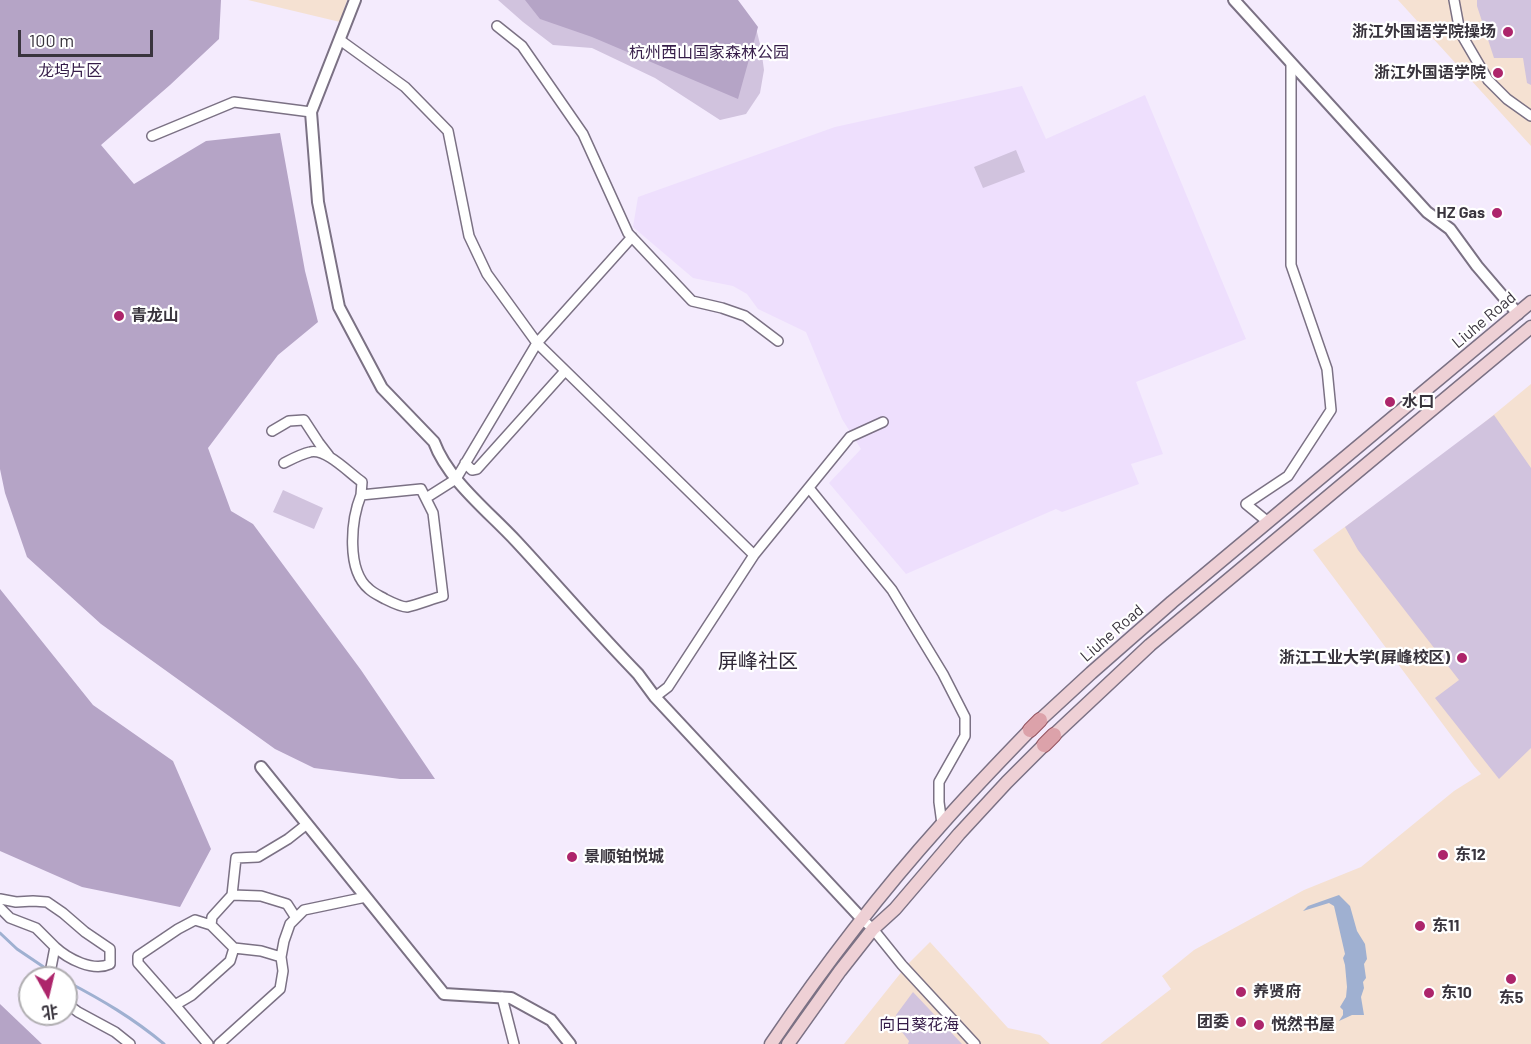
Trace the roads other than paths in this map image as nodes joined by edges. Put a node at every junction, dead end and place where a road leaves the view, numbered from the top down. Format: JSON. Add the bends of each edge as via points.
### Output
{"nodes":[{"id":1,"x":356,"y":0,"type":"edge"},
{"id":2,"x":1234,"y":0,"type":"edge"},
{"id":3,"x":1454,"y":0,"type":"edge"},
{"id":4,"x":497,"y":26,"type":"dead end"},
{"id":5,"x":340,"y":40,"type":"junction"},
{"id":6,"x":1291,"y":63,"type":"junction"},
{"id":7,"x":311,"y":112,"type":"junction"},
{"id":8,"x":1531,"y":116,"type":"edge"},
{"id":9,"x":152,"y":136,"type":"dead end"},
{"id":10,"x":632,"y":237,"type":"junction"},
{"id":11,"x":1531,"y":302,"type":"edge"},
{"id":12,"x":1518,"y":314,"type":"junction"},
{"id":13,"x":1530,"y":329,"type":"edge"},
{"id":14,"x":778,"y":341,"type":"dead end"},
{"id":15,"x":537,"y":343,"type":"junction"},
{"id":16,"x":565,"y":371,"type":"junction"},
{"id":17,"x":882,"y":422,"type":"dead end"},
{"id":18,"x":272,"y":430,"type":"dead end"},
{"id":19,"x":329,"y":456,"type":"junction"},
{"id":20,"x":284,"y":463,"type":"dead end"},
{"id":21,"x":465,"y":463,"type":"junction"},
{"id":22,"x":456,"y":479,"type":"junction"},
{"id":23,"x":809,"y":489,"type":"junction"},
{"id":24,"x":361,"y":495,"type":"junction"},
{"id":25,"x":426,"y":498,"type":"junction"},
{"id":26,"x":1268,"y":522,"type":"junction"},
{"id":27,"x":754,"y":555,"type":"junction"},
{"id":28,"x":655,"y":697,"type":"junction"},
{"id":29,"x":1054,"y":735,"type":"joint"},
{"id":30,"x":1044,"y":745,"type":"joint"},
{"id":31,"x":261,"y":767,"type":"dead end"},
{"id":32,"x":307,"y":824,"type":"junction"},
{"id":33,"x":942,"y":824,"type":"junction"},
{"id":34,"x":232,"y":895,"type":"junction"},
{"id":35,"x":366,"y":897,"type":"junction"},
{"id":36,"x":0,"y":899,"type":"edge"},
{"id":37,"x":0,"y":908,"type":"edge"},
{"id":38,"x":296,"y":918,"type":"junction"},
{"id":39,"x":862,"y":919,"type":"junction"},
{"id":40,"x":212,"y":925,"type":"junction"},
{"id":41,"x":873,"y":929,"type":"junction"},
{"id":42,"x":234,"y":948,"type":"junction"},
{"id":43,"x":54,"y":952,"type":"junction"},
{"id":44,"x":281,"y":957,"type":"junction"},
{"id":45,"x":51,"y":966,"type":"edge"},
{"id":46,"x":502,"y":997,"type":"junction"},
{"id":47,"x":175,"y":1005,"type":"junction"},
{"id":48,"x":78,"y":1011,"type":"edge"},
{"id":49,"x":130,"y":1044,"type":"edge"},
{"id":50,"x":208,"y":1044,"type":"edge"},
{"id":51,"x":219,"y":1044,"type":"edge"},
{"id":52,"x":514,"y":1044,"type":"edge"},
{"id":53,"x":570,"y":1044,"type":"edge"},
{"id":54,"x":771,"y":1044,"type":"edge"},
{"id":55,"x":788,"y":1044,"type":"edge"},
{"id":56,"x":975,"y":1044,"type":"edge"}],
"edges":[{"from":1,"to":5,"type":"street"},
{"from":2,"to":6,"type":"street"},
{"from":3,"to":8,"type":"street","via":[[1460,32],[1488,80]]},
{"from":4,"to":10,"type":"street","via":[[522,46],[584,134]]},
{"from":5,"to":7,"type":"street"},
{"from":5,"to":15,"type":"street","via":[[405,87],[448,131],[469,236],[487,274]]},
{"from":6,"to":12,"type":"street","via":[[1427,212],[1450,229]]},
{"from":6,"to":26,"type":"street","via":[[1291,265],[1327,369],[1331,410],[1288,476],[1246,504]]},
{"from":7,"to":9,"type":"street","via":[[234,102]]},
{"from":7,"to":22,"type":"street","via":[[318,202],[339,307],[382,388],[434,442]]},
{"from":10,"to":14,"type":"street","via":[[692,301],[745,316]]},
{"from":10,"to":15,"type":"street"},
{"from":11,"to":12,"type":"main road","name":"Liuhe Road"},
{"from":12,"to":13,"type":"street"},
{"from":12,"to":26,"type":"main road","name":"Liuhe Road"},
{"from":13,"to":29,"type":"main road","name":"Liuhe Road","via":[[1150,645]]},
{"from":15,"to":16,"type":"street"},
{"from":15,"to":21,"type":"street"},
{"from":16,"to":21,"type":"street","via":[[477,469],[472,470]]},
{"from":16,"to":27,"type":"street"},
{"from":17,"to":23,"type":"street","via":[[850,437]]},
{"from":18,"to":19,"type":"street","via":[[289,421],[304,420]]},
{"from":19,"to":20,"type":"street","via":[[312,451]]},
{"from":19,"to":24,"type":"street","via":[[362,482]]},
{"from":21,"to":22,"type":"street"},
{"from":22,"to":25,"type":"street"},
{"from":22,"to":28,"type":"street","via":[[516,540]]},
{"from":23,"to":27,"type":"street"},
{"from":23,"to":33,"type":"street","via":[[892,591],[965,717],[965,736],[939,782]]},
{"from":24,"to":25,"type":"street","via":[[421,489]]},
{"from":24,"to":25,"type":"street","via":[[353,527],[359,575],[368,588],[405,607],[443,596],[434,513]]},
{"from":26,"to":33,"type":"main road","name":"Liuhe Road","via":[[1147,623],[1035,725]]},
{"from":27,"to":28,"type":"street","via":[[668,687]]},
{"from":28,"to":39,"type":"street"},
{"from":29,"to":30,"type":"main road","name":"Liuhe Road"},
{"from":30,"to":41,"type":"main road","name":"Liuhe Road"},
{"from":31,"to":32,"type":"street"},
{"from":32,"to":34,"type":"street","via":[[258,857],[236,858]]},
{"from":32,"to":35,"type":"street"},
{"from":33,"to":39,"type":"main road","name":"Liuhe Road"},
{"from":34,"to":38,"type":"street","via":[[261,896],[287,904]]},
{"from":34,"to":40,"type":"street","via":[[212,917]]},
{"from":35,"to":38,"type":"street","via":[[304,910]]},
{"from":35,"to":46,"type":"street","via":[[444,994]]},
{"from":36,"to":43,"type":"street","via":[[47,902],[110,949],[110,964],[90,966]]},
{"from":37,"to":43,"type":"street","via":[[10,918],[36,928]]},
{"from":38,"to":44,"type":"street","via":[[290,924]]},
{"from":39,"to":41,"type":"street"},
{"from":39,"to":54,"type":"main road","name":"Liuhe Road"},
{"from":40,"to":42,"type":"street"},
{"from":40,"to":47,"type":"street","via":[[195,920],[138,956],[138,963]]},
{"from":41,"to":55,"type":"main road","name":"Liuhe Road"},
{"from":41,"to":56,"type":"street"},
{"from":42,"to":44,"type":"street"},
{"from":42,"to":47,"type":"street","via":[[230,961]]},
{"from":43,"to":45,"type":"street"},
{"from":44,"to":51,"type":"street","via":[[280,989]]},
{"from":46,"to":52,"type":"street"},
{"from":46,"to":53,"type":"street","via":[[550,1020]]},
{"from":47,"to":50,"type":"street"},
{"from":48,"to":49,"type":"street"}]}
